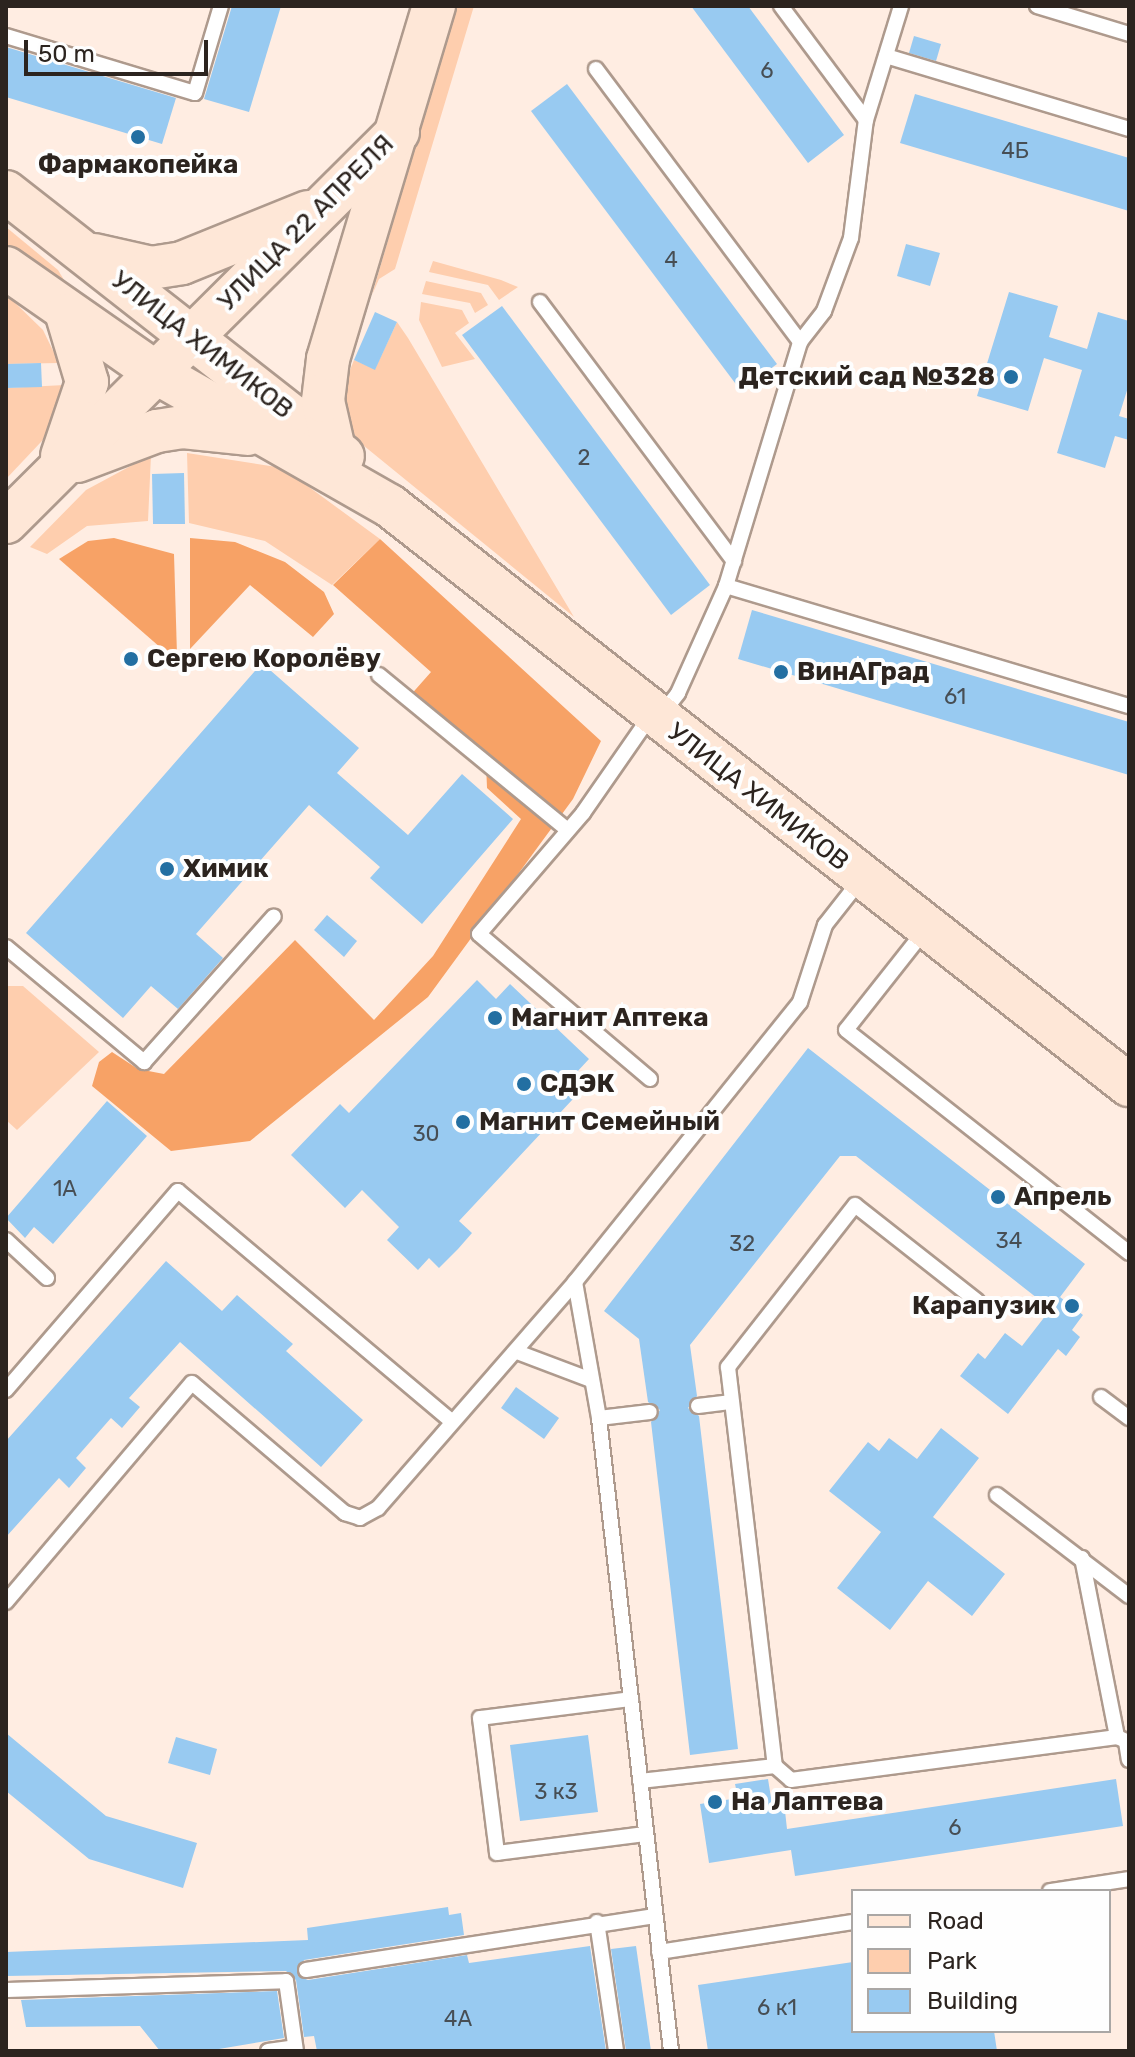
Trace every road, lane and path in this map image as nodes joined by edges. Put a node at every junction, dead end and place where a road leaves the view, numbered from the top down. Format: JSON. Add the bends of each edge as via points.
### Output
{"nodes":[{"id":1,"x":221,"y":6,"type":"edge"},
{"id":2,"x":434,"y":6,"type":"edge"},
{"id":3,"x":781,"y":6,"type":"edge"},
{"id":4,"x":901,"y":6,"type":"edge"},
{"id":5,"x":1037,"y":6,"type":"edge"},
{"id":6,"x":1129,"y":34,"type":"edge"},
{"id":7,"x":6,"y":36,"type":"edge"},
{"id":8,"x":886,"y":56,"type":"junction"},
{"id":9,"x":596,"y":69,"type":"dead end"},
{"id":10,"x":866,"y":120,"type":"junction"},
{"id":11,"x":1129,"y":129,"type":"edge"},
{"id":12,"x":398,"y":132,"type":"junction"},
{"id":13,"x":6,"y":192,"type":"edge"},
{"id":14,"x":327,"y":203,"type":"junction"},
{"id":15,"x":77,"y":249,"type":"junction"},
{"id":16,"x":6,"y":268,"type":"edge"},
{"id":17,"x":540,"y":302,"type":"dead end"},
{"id":18,"x":67,"y":315,"type":"junction"},
{"id":19,"x":191,"y":339,"type":"junction"},
{"id":20,"x":800,"y":342,"type":"junction"},
{"id":21,"x":155,"y":372,"type":"junction"},
{"id":22,"x":280,"y":443,"type":"junction"},
{"id":23,"x":333,"y":445,"type":"junction"},
{"id":24,"x":52,"y":474,"type":"junction"},
{"id":25,"x":390,"y":506,"type":"junction"},
{"id":26,"x":6,"y":522,"type":"edge"},
{"id":27,"x":734,"y":561,"type":"junction"},
{"id":28,"x":726,"y":586,"type":"junction"},
{"id":29,"x":379,"y":675,"type":"dead end"},
{"id":30,"x":1129,"y":706,"type":"edge"},
{"id":31,"x":655,"y":717,"type":"junction"},
{"id":32,"x":568,"y":830,"type":"junction"},
{"id":33,"x":862,"y":878,"type":"junction"},
{"id":34,"x":274,"y":916,"type":"dead end"},
{"id":35,"x":926,"y":929,"type":"junction"},
{"id":36,"x":6,"y":947,"type":"edge"},
{"id":37,"x":650,"y":1079,"type":"dead end"},
{"id":38,"x":1129,"y":1085,"type":"edge"},
{"id":39,"x":6,"y":1240,"type":"edge"},
{"id":40,"x":1129,"y":1253,"type":"edge"},
{"id":41,"x":47,"y":1278,"type":"dead end"},
{"id":42,"x":575,"y":1282,"type":"junction"},
{"id":43,"x":977,"y":1301,"type":"dead end"},
{"id":44,"x":517,"y":1352,"type":"junction"},
{"id":45,"x":591,"y":1380,"type":"junction"},
{"id":46,"x":6,"y":1390,"type":"edge"},
{"id":47,"x":1101,"y":1397,"type":"dead end"},
{"id":48,"x":732,"y":1402,"type":"junction"},
{"id":49,"x":698,"y":1406,"type":"dead end"},
{"id":50,"x":650,"y":1412,"type":"dead end"},
{"id":51,"x":599,"y":1418,"type":"junction"},
{"id":52,"x":1129,"y":1418,"type":"edge"},
{"id":53,"x":451,"y":1421,"type":"junction"},
{"id":54,"x":997,"y":1495,"type":"dead end"},
{"id":55,"x":1082,"y":1558,"type":"junction"},
{"id":56,"x":1129,"y":1596,"type":"edge"},
{"id":57,"x":6,"y":1602,"type":"edge"},
{"id":58,"x":631,"y":1699,"type":"junction"},
{"id":59,"x":1124,"y":1741,"type":"edge"},
{"id":60,"x":1129,"y":1760,"type":"edge"},
{"id":61,"x":775,"y":1766,"type":"junction"},
{"id":62,"x":640,"y":1781,"type":"junction"},
{"id":63,"x":646,"y":1834,"type":"junction"},
{"id":64,"x":1129,"y":1879,"type":"edge"},
{"id":65,"x":1063,"y":1889,"type":"edge"},
{"id":66,"x":655,"y":1916,"type":"junction"},
{"id":67,"x":597,"y":1922,"type":"junction"},
{"id":68,"x":851,"y":1922,"type":"edge"},
{"id":69,"x":659,"y":1952,"type":"junction"},
{"id":70,"x":306,"y":1970,"type":"dead end"},
{"id":71,"x":6,"y":1990,"type":"edge"},
{"id":72,"x":296,"y":2049,"type":"edge"},
{"id":73,"x":268,"y":2051,"type":"edge"},
{"id":74,"x":616,"y":2051,"type":"edge"},
{"id":75,"x":671,"y":2051,"type":"edge"}],
"edges":[{"from":1,"to":7,"type":"lane","via":[[195,93]]},
{"from":2,"to":12,"type":"main road","name":"УЛИЦА 22 АПРЕЛЯ"},
{"from":3,"to":10,"type":"lane"},
{"from":4,"to":8,"type":"lane"},
{"from":5,"to":6,"type":"lane"},
{"from":8,"to":10,"type":"lane"},
{"from":8,"to":11,"type":"lane"},
{"from":9,"to":20,"type":"lane"},
{"from":10,"to":20,"type":"lane","via":[[851,238],[824,311]]},
{"from":12,"to":14,"type":"main road","name":"УЛИЦА 22 АПРЕЛЯ"},
{"from":12,"to":23,"type":"main road","via":[[328,359],[323,401]]},
{"from":13,"to":15,"type":"main road","name":"УЛИЦА ХИМИКОВ"},
{"from":14,"to":15,"type":"main road","via":[[182,263],[125,266]]},
{"from":14,"to":19,"type":"main road","name":"УЛИЦА 22 АПРЕЛЯ"},
{"from":15,"to":19,"type":"main road","name":"УЛИЦА ХИМИКОВ"},
{"from":16,"to":18,"type":"main road","name":"УЛИЦА ХИМИКОВ"},
{"from":17,"to":27,"type":"lane"},
{"from":18,"to":21,"type":"main road","name":"УЛИЦА ХИМИКОВ"},
{"from":18,"to":24,"type":"main road","via":[[87,382],[77,423]]},
{"from":19,"to":21,"type":"main road","name":"УЛИЦА 22 АПРЕЛЯ"},
{"from":19,"to":23,"type":"main road","name":"УЛИЦА ХИМИКОВ"},
{"from":20,"to":27,"type":"lane"},
{"from":21,"to":22,"type":"main road","name":"УЛИЦА ХИМИКОВ"},
{"from":21,"to":24,"type":"main road","name":"УЛИЦА 22 АПРЕЛЯ"},
{"from":22,"to":24,"type":"main road","via":[[183,427],[118,442]]},
{"from":22,"to":25,"type":"main road","name":"УЛИЦА ХИМИКОВ"},
{"from":23,"to":25,"type":"main road","name":"УЛИЦА ХИМИКОВ"},
{"from":24,"to":26,"type":"main road","name":"УЛИЦА 22 АПРЕЛЯ"},
{"from":25,"to":31,"type":"main road","name":"УЛИЦА ХИМИКОВ"},
{"from":27,"to":28,"type":"lane"},
{"from":28,"to":30,"type":"lane"},
{"from":28,"to":31,"type":"lane","via":[[678,693]]},
{"from":29,"to":32,"type":"lane"},
{"from":31,"to":32,"type":"lane"},
{"from":31,"to":33,"type":"main road","name":"УЛИЦА ХИМИКОВ"},
{"from":32,"to":37,"type":"lane","via":[[479,934]]},
{"from":33,"to":35,"type":"main road","name":"УЛИЦА ХИМИКОВ"},
{"from":33,"to":42,"type":"lane","via":[[825,925],[800,1002]]},
{"from":34,"to":36,"type":"lane","via":[[144,1062]]},
{"from":35,"to":38,"type":"main road","name":"УЛИЦА ХИМИКОВ"},
{"from":35,"to":40,"type":"lane","via":[[846,1030]]},
{"from":39,"to":41,"type":"lane"},
{"from":42,"to":44,"type":"lane"},
{"from":42,"to":45,"type":"lane"},
{"from":43,"to":48,"type":"lane","via":[[855,1205],[728,1367]]},
{"from":44,"to":45,"type":"lane"},
{"from":44,"to":53,"type":"lane"},
{"from":45,"to":51,"type":"lane"},
{"from":46,"to":53,"type":"lane","via":[[178,1191]]},
{"from":47,"to":52,"type":"lane"},
{"from":48,"to":49,"type":"lane"},
{"from":48,"to":61,"type":"lane"},
{"from":50,"to":51,"type":"lane"},
{"from":51,"to":58,"type":"lane"},
{"from":53,"to":57,"type":"lane","via":[[378,1508],[360,1518],[345,1513],[192,1383]]},
{"from":54,"to":55,"type":"lane"},
{"from":55,"to":56,"type":"lane"},
{"from":55,"to":59,"type":"lane"},
{"from":58,"to":62,"type":"lane"},
{"from":58,"to":63,"type":"lane","via":[[480,1718],[497,1853]]},
{"from":59,"to":60,"type":"lane"},
{"from":59,"to":61,"type":"lane","via":[[791,1780]]},
{"from":61,"to":62,"type":"lane"},
{"from":62,"to":63,"type":"lane"},
{"from":63,"to":66,"type":"lane"},
{"from":64,"to":65,"type":"lane"},
{"from":66,"to":67,"type":"lane"},
{"from":66,"to":69,"type":"lane"},
{"from":67,"to":70,"type":"lane"},
{"from":67,"to":74,"type":"lane"},
{"from":68,"to":69,"type":"lane"},
{"from":69,"to":75,"type":"lane"},
{"from":71,"to":72,"type":"lane","via":[[286,1981]]},
{"from":72,"to":73,"type":"lane"}]}
